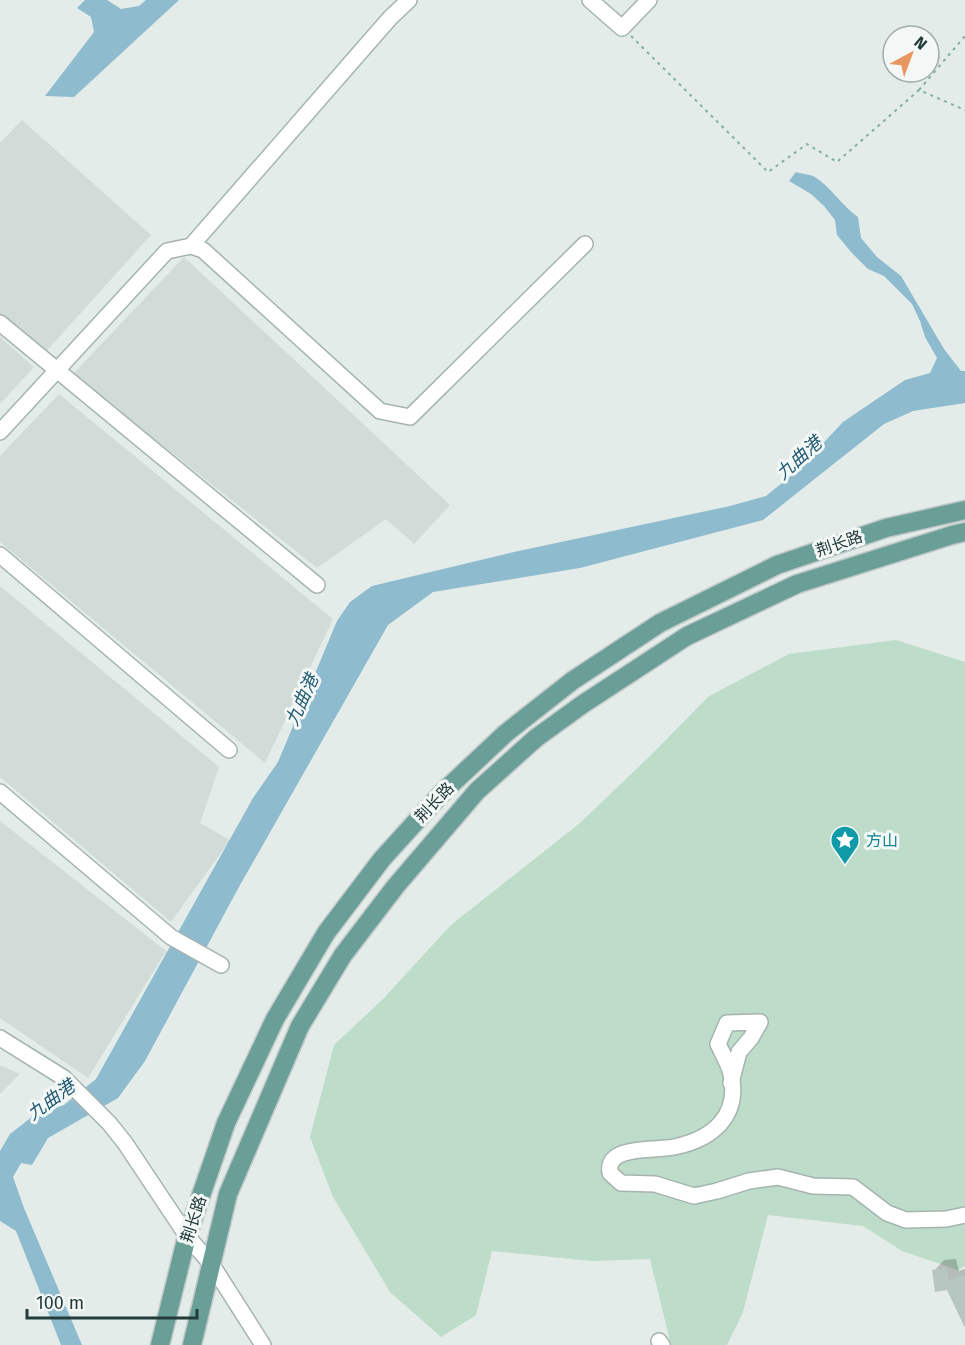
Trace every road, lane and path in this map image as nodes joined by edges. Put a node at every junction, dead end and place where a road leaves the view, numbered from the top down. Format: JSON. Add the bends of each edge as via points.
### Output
{"nodes":[{"id":1,"x":409,"y":0,"type":"edge"},
{"id":2,"x":590,"y":0,"type":"edge"},
{"id":3,"x":649,"y":0,"type":"edge"},
{"id":4,"x":622,"y":28,"type":"junction"},
{"id":5,"x":965,"y":36,"type":"edge"},
{"id":6,"x":919,"y":90,"type":"junction"},
{"id":7,"x":965,"y":110,"type":"edge"},
{"id":8,"x":585,"y":244,"type":"dead end"},
{"id":9,"x":191,"y":246,"type":"junction"},
{"id":10,"x":0,"y":323,"type":"edge"},
{"id":11,"x":56,"y":371,"type":"junction"},
{"id":12,"x":0,"y":432,"type":"edge"},
{"id":13,"x":965,"y":510,"type":"edge"},
{"id":14,"x":965,"y":532,"type":"edge"},
{"id":15,"x":0,"y":555,"type":"edge"},
{"id":16,"x":317,"y":585,"type":"dead end"},
{"id":17,"x":229,"y":750,"type":"dead end"},
{"id":18,"x":0,"y":793,"type":"edge"},
{"id":19,"x":214,"y":961,"type":"dead end"},
{"id":20,"x":0,"y":1038,"type":"edge"},
{"id":21,"x":731,"y":1083,"type":"dead end"},
{"id":22,"x":965,"y":1215,"type":"edge"},
{"id":23,"x":187,"y":1236,"type":"junction"},
{"id":24,"x":212,"y":1265,"type":"junction"},
{"id":25,"x":160,"y":1345,"type":"edge"},
{"id":26,"x":192,"y":1345,"type":"edge"},
{"id":27,"x":263,"y":1345,"type":"edge"}],
"edges":[{"from":1,"to":9,"type":"street"},
{"from":2,"to":4,"type":"street"},
{"from":3,"to":4,"type":"street"},
{"from":4,"to":6,"type":"path","via":[[768,172],[807,144],[837,162]]},
{"from":5,"to":6,"type":"path"},
{"from":6,"to":7,"type":"path"},
{"from":8,"to":9,"type":"street","via":[[410,417],[380,411],[203,250]]},
{"from":9,"to":11,"type":"street","via":[[167,251]]},
{"from":10,"to":11,"type":"street"},
{"from":11,"to":12,"type":"street"},
{"from":11,"to":16,"type":"street"},
{"from":13,"to":23,"type":"main road","name":"荆长路","via":[[886,528],[777,565],[660,623],[572,681],[506,733],[441,794],[382,859],[326,933],[275,1019],[231,1113]]},
{"from":14,"to":24,"type":"main road","name":"荆长路","via":[[797,584],[687,636],[536,738],[477,791],[395,887],[343,956],[300,1026],[228,1194]]},
{"from":15,"to":17,"type":"street"},
{"from":18,"to":19,"type":"street","via":[[171,938]]},
{"from":20,"to":23,"type":"street","via":[[64,1078],[109,1123]]},
{"from":21,"to":22,"type":"street","via":[[730,1109],[713,1132],[673,1148],[623,1153],[611,1161],[610,1173],[621,1183],[655,1184],[694,1196],[778,1177],[813,1186],[853,1187],[887,1213],[906,1220]]},
{"from":23,"to":24,"type":"street"},
{"from":23,"to":25,"type":"main road","name":"荆长路"},
{"from":24,"to":26,"type":"main road","name":"荆长路"},
{"from":24,"to":27,"type":"street"}]}
